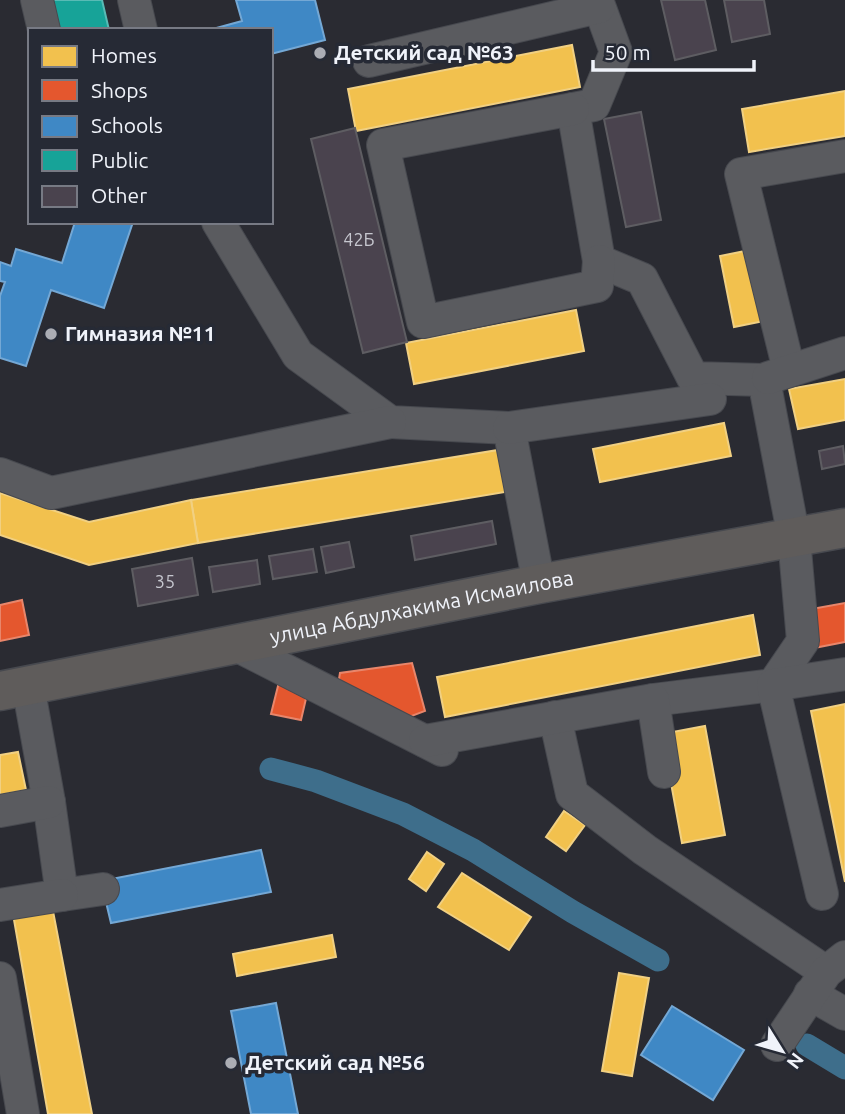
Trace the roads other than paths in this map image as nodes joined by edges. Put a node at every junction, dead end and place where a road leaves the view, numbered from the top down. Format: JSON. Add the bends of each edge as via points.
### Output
{"nodes":[{"id":1,"x":37,"y":0,"type":"edge"},
{"id":2,"x":134,"y":0,"type":"edge"},
{"id":3,"x":598,"y":3,"type":"edge"},
{"id":4,"x":44,"y":28,"type":"edge"},
{"id":5,"x":141,"y":28,"type":"edge"},
{"id":6,"x":369,"y":61,"type":"dead end"},
{"id":7,"x":573,"y":109,"type":"junction"},
{"id":8,"x":845,"y":156,"type":"edge"},
{"id":9,"x":219,"y":224,"type":"edge"},
{"id":10,"x":599,"y":261,"type":"junction"},
{"id":11,"x":845,"y":353,"type":"edge"},
{"id":12,"x":776,"y":375,"type":"junction"},
{"id":13,"x":710,"y":399,"type":"dead end"},
{"id":14,"x":390,"y":422,"type":"junction"},
{"id":15,"x":509,"y":428,"type":"junction"},
{"id":16,"x":0,"y":474,"type":"edge"},
{"id":17,"x":845,"y":528,"type":"edge"},
{"id":18,"x":794,"y":538,"type":"junction"},
{"id":19,"x":539,"y":584,"type":"junction"},
{"id":20,"x":234,"y":644,"type":"junction"},
{"id":21,"x":845,"y":674,"type":"edge"},
{"id":22,"x":773,"y":685,"type":"junction"},
{"id":23,"x":14,"y":689,"type":"edge"},
{"id":24,"x":653,"y":700,"type":"junction"},
{"id":25,"x":555,"y":718,"type":"junction"},
{"id":26,"x":425,"y":741,"type":"junction"},
{"id":27,"x":455,"y":756,"type":"dead end"},
{"id":28,"x":664,"y":772,"type":"dead end"},
{"id":29,"x":49,"y":802,"type":"junction"},
{"id":30,"x":0,"y":811,"type":"edge"},
{"id":31,"x":103,"y":889,"type":"dead end"},
{"id":32,"x":822,"y":894,"type":"dead end"},
{"id":33,"x":62,"y":895,"type":"junction"},
{"id":34,"x":0,"y":905,"type":"edge"},
{"id":35,"x":0,"y":978,"type":"edge"},
{"id":36,"x":821,"y":981,"type":"edge"},
{"id":37,"x":845,"y":1014,"type":"edge"},
{"id":38,"x":777,"y":1045,"type":"dead end"},
{"id":39,"x":23,"y":1114,"type":"edge"}],
"edges":[{"from":1,"to":4,"type":"lane"},
{"from":2,"to":5,"type":"lane"},
{"from":3,"to":6,"type":"lane"},
{"from":3,"to":7,"type":"lane","via":[[616,52],[594,106]]},
{"from":7,"to":10,"type":"lane"},
{"from":7,"to":10,"type":"lane","via":[[383,145],[423,322],[597,286]]},
{"from":8,"to":12,"type":"lane","via":[[741,174]]},
{"from":9,"to":14,"type":"lane","via":[[298,355]]},
{"from":10,"to":12,"type":"lane","via":[[642,279],[693,378]]},
{"from":11,"to":12,"type":"lane"},
{"from":12,"to":18,"type":"lane"},
{"from":13,"to":15,"type":"lane"},
{"from":14,"to":15,"type":"lane"},
{"from":14,"to":16,"type":"lane","via":[[51,493]]},
{"from":15,"to":19,"type":"lane"},
{"from":17,"to":18,"type":"main road","name":"улица Абдулхакима Исмаилова"},
{"from":18,"to":19,"type":"main road","name":"улица Абдулхакима Исмаилова"},
{"from":18,"to":22,"type":"lane","via":[[803,641]]},
{"from":19,"to":20,"type":"main road","name":"улица Абдулхакима Исмаилова"},
{"from":20,"to":23,"type":"main road","name":"улица Абдулхакима Исмаилова"},
{"from":20,"to":26,"type":"lane"},
{"from":21,"to":22,"type":"lane"},
{"from":22,"to":24,"type":"lane"},
{"from":22,"to":32,"type":"lane"},
{"from":23,"to":29,"type":"lane"},
{"from":24,"to":25,"type":"lane"},
{"from":24,"to":28,"type":"lane"},
{"from":25,"to":26,"type":"lane"},
{"from":25,"to":36,"type":"lane","via":[[572,794]]},
{"from":26,"to":27,"type":"lane"},
{"from":29,"to":30,"type":"lane"},
{"from":29,"to":33,"type":"lane"},
{"from":31,"to":33,"type":"lane"},
{"from":33,"to":34,"type":"lane"},
{"from":35,"to":39,"type":"lane"},
{"from":36,"to":37,"type":"lane"},
{"from":36,"to":38,"type":"lane"}]}
